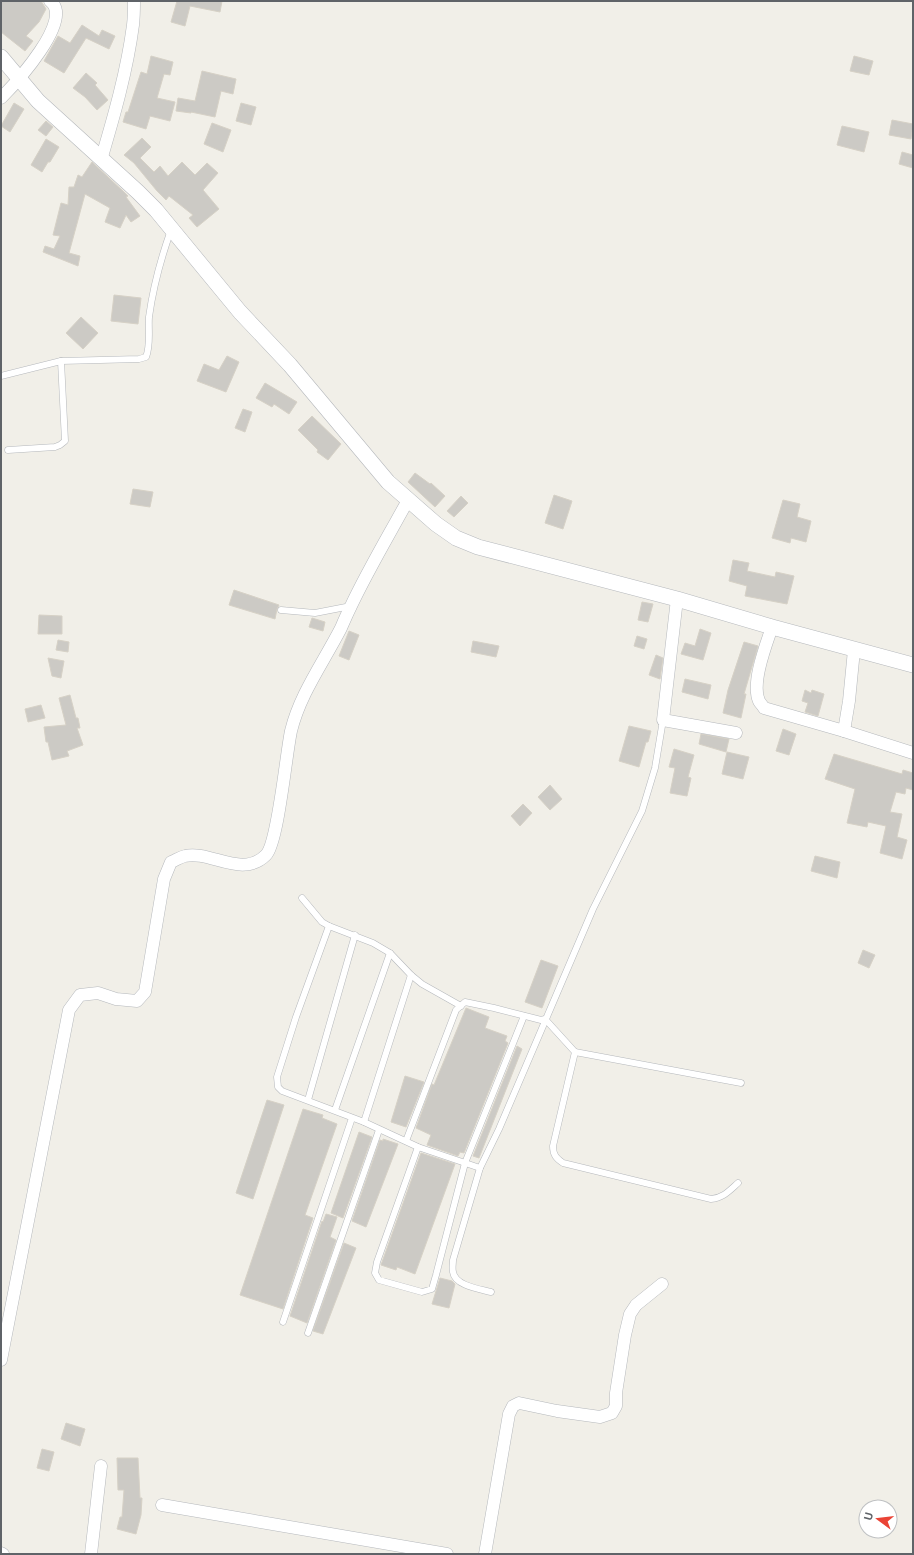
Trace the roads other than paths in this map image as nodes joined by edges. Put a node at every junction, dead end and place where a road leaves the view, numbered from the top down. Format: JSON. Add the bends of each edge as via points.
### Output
{"nodes":[{"id":1,"x":134,"y":1,"type":"edge"},
{"id":2,"x":52,"y":2,"type":"edge"},
{"id":3,"x":1,"y":57,"type":"edge"},
{"id":4,"x":20,"y":79,"type":"junction"},
{"id":5,"x":1,"y":98,"type":"edge"},
{"id":6,"x":101,"y":160,"type":"junction"},
{"id":7,"x":171,"y":228,"type":"junction"},
{"id":8,"x":61,"y":361,"type":"junction"},
{"id":9,"x":1,"y":376,"type":"edge"},
{"id":10,"x":8,"y":450,"type":"dead end"},
{"id":11,"x":408,"y":500,"type":"junction"},
{"id":12,"x":677,"y":599,"type":"junction"},
{"id":13,"x":351,"y":606,"type":"junction"},
{"id":14,"x":280,"y":610,"type":"dead end"},
{"id":15,"x":772,"y":627,"type":"junction"},
{"id":16,"x":854,"y":650,"type":"junction"},
{"id":17,"x":913,"y":665,"type":"edge"},
{"id":18,"x":663,"y":720,"type":"junction"},
{"id":19,"x":844,"y":731,"type":"junction"},
{"id":20,"x":736,"y":733,"type":"dead end"},
{"id":21,"x":913,"y":753,"type":"edge"},
{"id":22,"x":302,"y":898,"type":"dead end"},
{"id":23,"x":329,"y":926,"type":"junction"},
{"id":24,"x":355,"y":935,"type":"junction"},
{"id":25,"x":390,"y":953,"type":"junction"},
{"id":26,"x":411,"y":976,"type":"junction"},
{"id":27,"x":461,"y":1006,"type":"junction"},
{"id":28,"x":524,"y":1016,"type":"junction"},
{"id":29,"x":546,"y":1019,"type":"junction"},
{"id":30,"x":575,"y":1052,"type":"junction"},
{"id":31,"x":741,"y":1083,"type":"dead end"},
{"id":32,"x":308,"y":1100,"type":"junction"},
{"id":33,"x":335,"y":1110,"type":"junction"},
{"id":34,"x":352,"y":1118,"type":"junction"},
{"id":35,"x":364,"y":1122,"type":"junction"},
{"id":36,"x":379,"y":1130,"type":"junction"},
{"id":37,"x":406,"y":1141,"type":"junction"},
{"id":38,"x":418,"y":1147,"type":"junction"},
{"id":39,"x":465,"y":1163,"type":"junction"},
{"id":40,"x":480,"y":1168,"type":"junction"},
{"id":41,"x":738,"y":1183,"type":"dead end"},
{"id":42,"x":662,"y":1284,"type":"dead end"},
{"id":43,"x":490,"y":1292,"type":"dead end"},
{"id":44,"x":6,"y":1313,"type":"edge"},
{"id":45,"x":283,"y":1322,"type":"dead end"},
{"id":46,"x":308,"y":1333,"type":"dead end"},
{"id":47,"x":1,"y":1360,"type":"edge"},
{"id":48,"x":101,"y":1466,"type":"dead end"},
{"id":49,"x":162,"y":1505,"type":"dead end"},
{"id":50,"x":91,"y":1554,"type":"edge"},
{"id":51,"x":447,"y":1554,"type":"edge"},
{"id":52,"x":485,"y":1554,"type":"edge"}],
"edges":[{"from":1,"to":6,"type":"street","via":[[127,58]]},
{"from":2,"to":4,"type":"street","via":[[57,15],[46,43]]},
{"from":3,"to":4,"type":"street"},
{"from":4,"to":5,"type":"street"},
{"from":4,"to":6,"type":"street","via":[[38,101]]},
{"from":6,"to":7,"type":"street","via":[[138,192]]},
{"from":7,"to":8,"type":"lane","via":[[149,317],[146,357]]},
{"from":7,"to":11,"type":"street","via":[[240,312],[290,365],[388,482]]},
{"from":8,"to":9,"type":"lane"},
{"from":8,"to":10,"type":"lane","via":[[65,441],[55,447]]},
{"from":11,"to":12,"type":"street","via":[[456,538],[478,547]]},
{"from":11,"to":13,"type":"street"},
{"from":12,"to":15,"type":"street"},
{"from":12,"to":18,"type":"street"},
{"from":13,"to":14,"type":"lane","via":[[315,613]]},
{"from":13,"to":44,"type":"street","via":[[302,699],[291,731],[275,833],[267,854],[256,862],[244,864],[229,864],[186,856],[171,862],[164,879],[145,992],[137,1002],[98,993],[80,994],[69,1010]]},
{"from":15,"to":16,"type":"street"},
{"from":15,"to":19,"type":"street","via":[[759,670],[756,690],[764,708]]},
{"from":16,"to":17,"type":"street"},
{"from":16,"to":19,"type":"street"},
{"from":18,"to":20,"type":"street"},
{"from":18,"to":29,"type":"lane","via":[[655,768],[642,811],[593,909]]},
{"from":19,"to":21,"type":"street"},
{"from":22,"to":23,"type":"lane","via":[[316,916]]},
{"from":23,"to":24,"type":"lane"},
{"from":23,"to":32,"type":"lane","via":[[277,1077],[278,1087],[282,1091]]},
{"from":24,"to":25,"type":"lane"},
{"from":24,"to":32,"type":"lane"},
{"from":25,"to":26,"type":"lane"},
{"from":25,"to":33,"type":"lane"},
{"from":26,"to":27,"type":"lane"},
{"from":26,"to":35,"type":"lane"},
{"from":27,"to":28,"type":"lane","via":[[465,1002],[478,1004]]},
{"from":27,"to":37,"type":"lane","via":[[456,1010]]},
{"from":28,"to":29,"type":"lane"},
{"from":28,"to":39,"type":"lane"},
{"from":29,"to":30,"type":"lane"},
{"from":29,"to":40,"type":"lane"},
{"from":30,"to":31,"type":"lane"},
{"from":30,"to":41,"type":"lane","via":[[553,1146],[553,1154],[557,1159],[563,1163],[711,1199],[718,1199]]},
{"from":32,"to":33,"type":"lane"},
{"from":33,"to":34,"type":"lane"},
{"from":34,"to":35,"type":"lane"},
{"from":34,"to":45,"type":"lane"},
{"from":35,"to":36,"type":"lane"},
{"from":36,"to":37,"type":"lane"},
{"from":36,"to":46,"type":"lane"},
{"from":37,"to":38,"type":"lane"},
{"from":38,"to":39,"type":"lane"},
{"from":38,"to":39,"type":"lane","via":[[377,1262],[375,1273],[379,1280],[422,1292],[432,1289]]},
{"from":39,"to":40,"type":"lane"},
{"from":40,"to":43,"type":"lane","via":[[453,1260],[453,1273],[462,1283]]},
{"from":42,"to":52,"type":"street","via":[[636,1305],[630,1314],[616,1406],[612,1413],[600,1417],[519,1403],[512,1406]]},
{"from":44,"to":47,"type":"street"},
{"from":48,"to":50,"type":"street"},
{"from":49,"to":51,"type":"street"}]}
